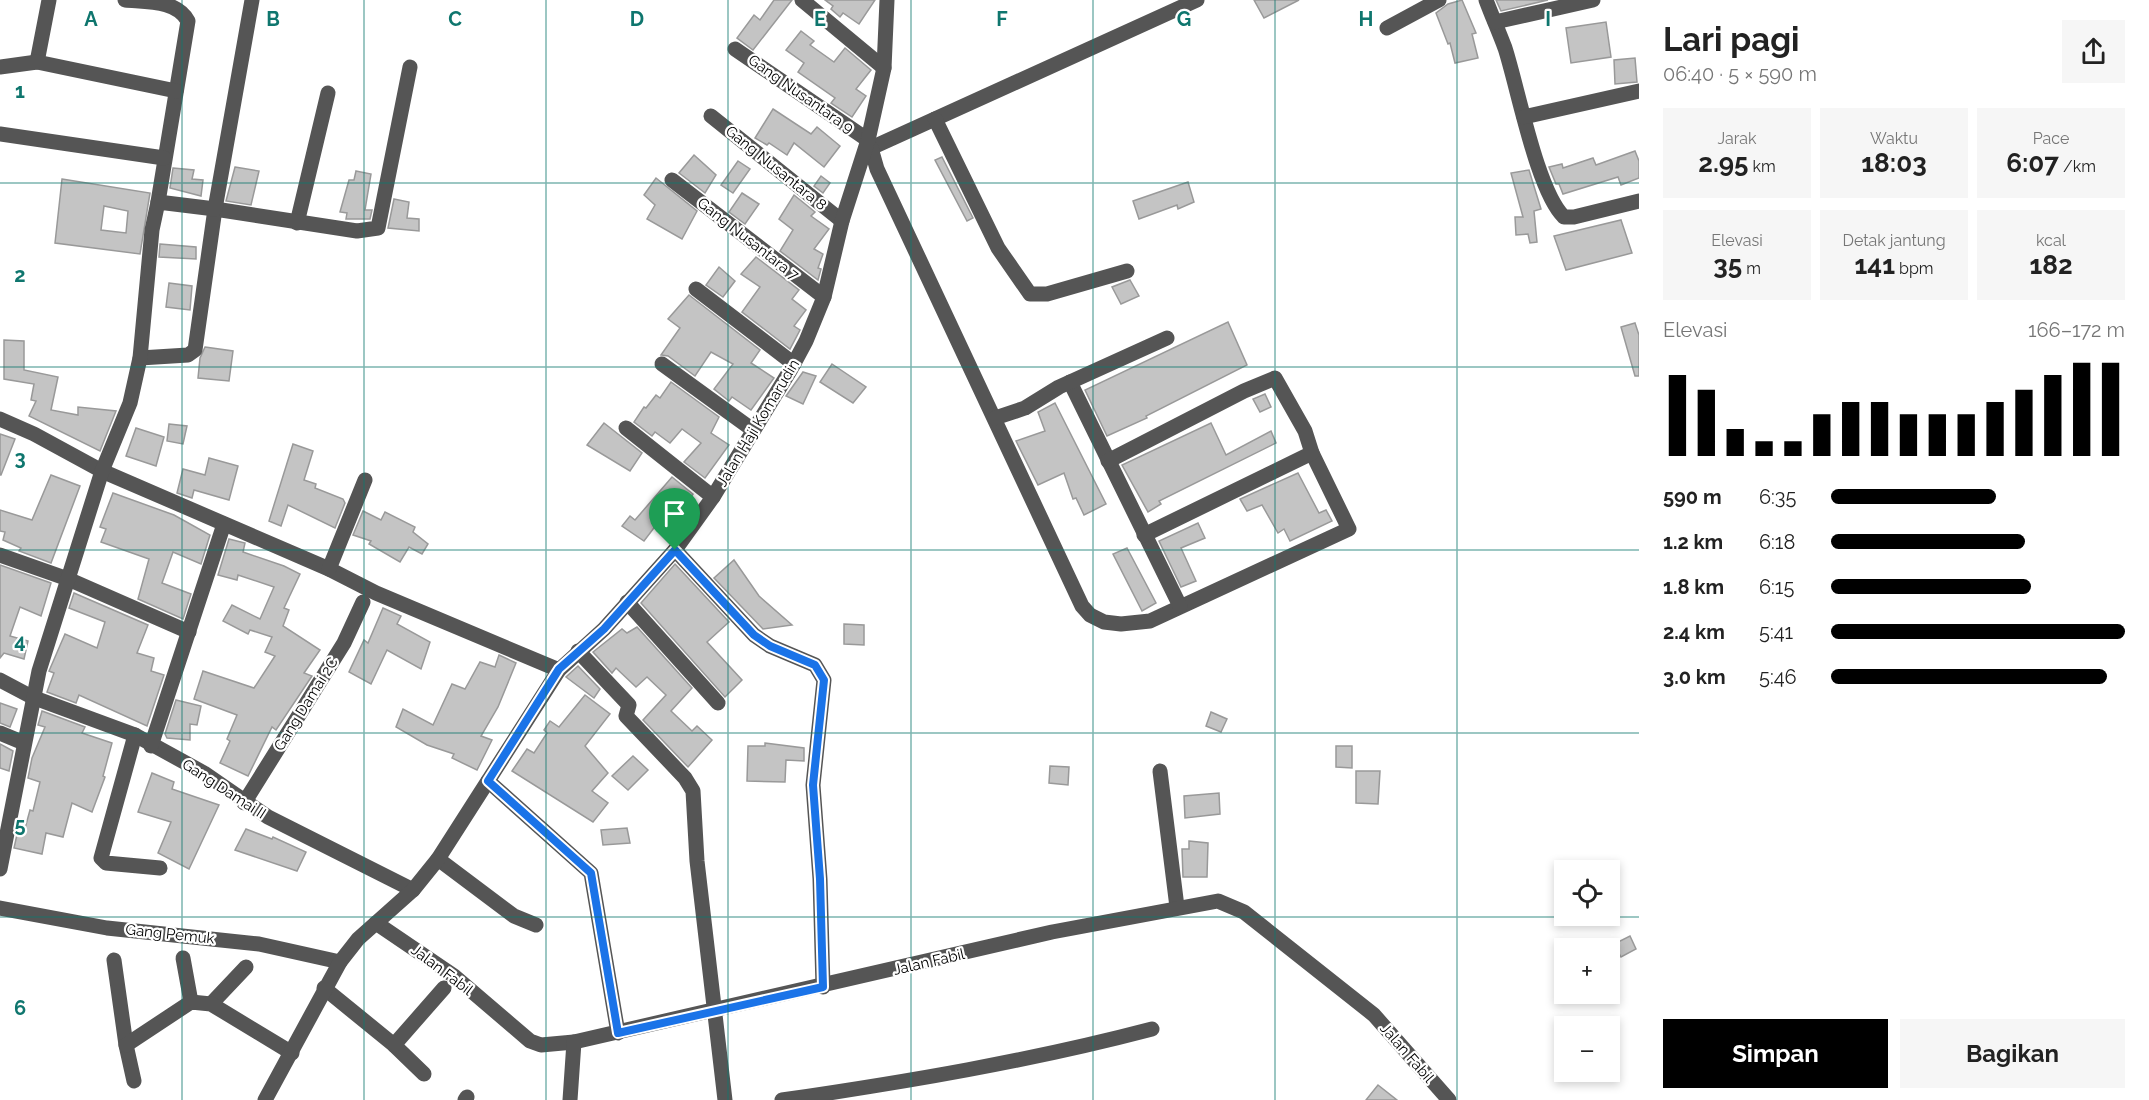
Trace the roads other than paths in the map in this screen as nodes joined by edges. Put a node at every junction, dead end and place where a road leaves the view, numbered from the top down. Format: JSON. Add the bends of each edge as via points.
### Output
{"nodes":[{"id":1,"x":49,"y":0,"type":"edge"},
{"id":2,"x":125,"y":0,"type":"edge"},
{"id":3,"x":252,"y":0,"type":"edge"},
{"id":4,"x":802,"y":0,"type":"edge"},
{"id":5,"x":887,"y":0,"type":"edge"},
{"id":6,"x":1197,"y":0,"type":"edge"},
{"id":7,"x":1439,"y":0,"type":"edge"},
{"id":8,"x":1486,"y":0,"type":"edge"},
{"id":9,"x":1593,"y":0,"type":"edge"},
{"id":10,"x":1495,"y":22,"type":"junction"},
{"id":11,"x":1387,"y":28,"type":"dead end"},
{"id":12,"x":735,"y":48,"type":"dead end"},
{"id":13,"x":37,"y":62,"type":"junction"},
{"id":14,"x":0,"y":67,"type":"edge"},
{"id":15,"x":410,"y":67,"type":"dead end"},
{"id":16,"x":884,"y":68,"type":"junction"},
{"id":17,"x":176,"y":91,"type":"junction"},
{"id":18,"x":1639,"y":91,"type":"edge"},
{"id":19,"x":328,"y":93,"type":"dead end"},
{"id":20,"x":711,"y":116,"type":"dead end"},
{"id":21,"x":1524,"y":117,"type":"junction"},
{"id":22,"x":935,"y":119,"type":"junction"},
{"id":23,"x":0,"y":134,"type":"edge"},
{"id":24,"x":869,"y":144,"type":"junction"},
{"id":25,"x":164,"y":158,"type":"junction"},
{"id":26,"x":672,"y":180,"type":"dead end"},
{"id":27,"x":1639,"y":201,"type":"edge"},
{"id":28,"x":158,"y":202,"type":"junction"},
{"id":29,"x":215,"y":209,"type":"junction"},
{"id":30,"x":842,"y":221,"type":"junction"},
{"id":31,"x":297,"y":223,"type":"junction"},
{"id":32,"x":1127,"y":271,"type":"dead end"},
{"id":33,"x":696,"y":290,"type":"dead end"},
{"id":34,"x":824,"y":297,"type":"junction"},
{"id":35,"x":1167,"y":338,"type":"dead end"},
{"id":36,"x":140,"y":357,"type":"junction"},
{"id":37,"x":662,"y":364,"type":"dead end"},
{"id":38,"x":794,"y":364,"type":"junction"},
{"id":39,"x":1070,"y":382,"type":"junction"},
{"id":40,"x":995,"y":418,"type":"junction"},
{"id":41,"x":0,"y":419,"type":"edge"},
{"id":42,"x":626,"y":428,"type":"dead end"},
{"id":43,"x":753,"y":430,"type":"junction"},
{"id":44,"x":1311,"y":453,"type":"junction"},
{"id":45,"x":1108,"y":461,"type":"junction"},
{"id":46,"x":102,"y":471,"type":"junction"},
{"id":47,"x":365,"y":480,"type":"dead end"},
{"id":48,"x":713,"y":497,"type":"junction"},
{"id":49,"x":224,"y":524,"type":"junction"},
{"id":50,"x":1144,"y":535,"type":"junction"},
{"id":51,"x":675,"y":550,"type":"junction"},
{"id":52,"x":0,"y":555,"type":"edge"},
{"id":53,"x":329,"y":569,"type":"junction"},
{"id":54,"x":68,"y":579,"type":"junction"},
{"id":55,"x":363,"y":602,"type":"dead end"},
{"id":56,"x":627,"y":602,"type":"junction"},
{"id":57,"x":1180,"y":606,"type":"junction"},
{"id":58,"x":189,"y":632,"type":"junction"},
{"id":59,"x":578,"y":651,"type":"junction"},
{"id":60,"x":559,"y":669,"type":"junction"},
{"id":61,"x":0,"y":680,"type":"edge"},
{"id":62,"x":32,"y":697,"type":"junction"},
{"id":63,"x":718,"y":703,"type":"dead end"},
{"id":64,"x":0,"y":733,"type":"edge"},
{"id":65,"x":135,"y":735,"type":"junction"},
{"id":66,"x":24,"y":743,"type":"junction"},
{"id":67,"x":151,"y":746,"type":"junction"},
{"id":68,"x":1160,"y":771,"type":"dead end"},
{"id":69,"x":488,"y":781,"type":"junction"},
{"id":70,"x":244,"y":803,"type":"junction"},
{"id":71,"x":438,"y":859,"type":"junction"},
{"id":72,"x":160,"y":868,"type":"dead end"},
{"id":73,"x":0,"y":869,"type":"edge"},
{"id":74,"x":413,"y":890,"type":"junction"},
{"id":75,"x":1177,"y":907,"type":"junction"},
{"id":76,"x":0,"y":908,"type":"edge"},
{"id":77,"x":376,"y":923,"type":"junction"},
{"id":78,"x":536,"y":925,"type":"dead end"},
{"id":79,"x":183,"y":958,"type":"dead end"},
{"id":80,"x":114,"y":960,"type":"dead end"},
{"id":81,"x":340,"y":962,"type":"junction"},
{"id":82,"x":246,"y":967,"type":"dead end"},
{"id":83,"x":823,"y":987,"type":"junction"},
{"id":84,"x":324,"y":988,"type":"junction"},
{"id":85,"x":444,"y":988,"type":"dead end"},
{"id":86,"x":191,"y":1002,"type":"junction"},
{"id":87,"x":211,"y":1004,"type":"junction"},
{"id":88,"x":717,"y":1011,"type":"junction"},
{"id":89,"x":1152,"y":1029,"type":"dead end"},
{"id":90,"x":618,"y":1033,"type":"junction"},
{"id":91,"x":574,"y":1042,"type":"junction"},
{"id":92,"x":126,"y":1045,"type":"junction"},
{"id":93,"x":394,"y":1045,"type":"junction"},
{"id":94,"x":292,"y":1053,"type":"junction"},
{"id":95,"x":424,"y":1074,"type":"dead end"},
{"id":96,"x":134,"y":1081,"type":"dead end"},
{"id":97,"x":265,"y":1100,"type":"edge"},
{"id":98,"x":570,"y":1100,"type":"edge"},
{"id":99,"x":725,"y":1100,"type":"edge"},
{"id":100,"x":782,"y":1100,"type":"edge"},
{"id":101,"x":1449,"y":1100,"type":"edge"}],
"edges":[{"from":1,"to":13,"type":"street"},
{"from":2,"to":17,"type":"street","via":[[171,6],[185,14],[188,21]]},
{"from":3,"to":29,"type":"street"},
{"from":4,"to":16,"type":"street"},
{"from":5,"to":16,"type":"street","name":"Jalan Haji Komarudin"},
{"from":6,"to":22,"type":"street"},
{"from":7,"to":11,"type":"street"},
{"from":8,"to":10,"type":"street"},
{"from":9,"to":10,"type":"street"},
{"from":10,"to":21,"type":"street"},
{"from":12,"to":24,"type":"street","name":"Gang Nusantara 9"},
{"from":13,"to":14,"type":"street"},
{"from":13,"to":17,"type":"street"},
{"from":15,"to":31,"type":"street","via":[[378,228],[357,231]]},
{"from":16,"to":24,"type":"street","name":"Jalan Haji Komarudin"},
{"from":17,"to":25,"type":"street"},
{"from":18,"to":21,"type":"street"},
{"from":19,"to":31,"type":"street"},
{"from":20,"to":30,"type":"street","name":"Gang Nusantara 8"},
{"from":21,"to":27,"type":"street","via":[[1553,205],[1564,217]]},
{"from":22,"to":24,"type":"street"},
{"from":22,"to":32,"type":"street","via":[[998,248],[1030,294],[1047,294]]},
{"from":23,"to":25,"type":"street"},
{"from":24,"to":30,"type":"street","name":"Jalan Haji Komarudin"},
{"from":24,"to":40,"type":"street","via":[[932,290]]},
{"from":25,"to":28,"type":"street"},
{"from":26,"to":34,"type":"street","name":"Gang Nusantara 7"},
{"from":28,"to":29,"type":"street"},
{"from":28,"to":36,"type":"street"},
{"from":29,"to":31,"type":"street"},
{"from":29,"to":36,"type":"street","via":[[195,350],[188,354]]},
{"from":30,"to":34,"type":"street","name":"Jalan Haji Komarudin"},
{"from":33,"to":38,"type":"street"},
{"from":34,"to":38,"type":"street","name":"Jalan Haji Komarudin"},
{"from":35,"to":39,"type":"street"},
{"from":36,"to":46,"type":"street","via":[[130,403]]},
{"from":37,"to":43,"type":"street"},
{"from":38,"to":43,"type":"street","name":"Jalan Haji Komarudin"},
{"from":39,"to":40,"type":"street","via":[[1025,408]]},
{"from":39,"to":45,"type":"street"},
{"from":40,"to":57,"type":"street","via":[[1055,551],[1090,615],[1104,622],[1130,623],[1150,621]]},
{"from":41,"to":46,"type":"street"},
{"from":42,"to":48,"type":"street"},
{"from":43,"to":48,"type":"street","name":"Jalan Haji Komarudin"},
{"from":44,"to":45,"type":"street","via":[[1305,431],[1275,378]]},
{"from":44,"to":50,"type":"street"},
{"from":44,"to":57,"type":"street","via":[[1349,529]]},
{"from":45,"to":50,"type":"street"},
{"from":46,"to":49,"type":"street"},
{"from":46,"to":54,"type":"street"},
{"from":47,"to":53,"type":"street"},
{"from":48,"to":51,"type":"street","name":"Jalan Haji Komarudin"},
{"from":49,"to":53,"type":"street"},
{"from":49,"to":58,"type":"street"},
{"from":50,"to":57,"type":"street"},
{"from":51,"to":56,"type":"street","name":"Jalan Haji Komarudin"},
{"from":51,"to":83,"type":"street","via":[[754,635],[815,665],[824,680],[813,785]]},
{"from":52,"to":54,"type":"street"},
{"from":53,"to":60,"type":"street","via":[[376,593]]},
{"from":54,"to":58,"type":"street"},
{"from":54,"to":62,"type":"street"},
{"from":55,"to":70,"type":"street","name":"Gang Damai 2C","via":[[344,643]]},
{"from":56,"to":59,"type":"street","name":"Jalan Haji Komarudin"},
{"from":56,"to":63,"type":"street"},
{"from":58,"to":67,"type":"street"},
{"from":59,"to":60,"type":"street","name":"Jalan Haji Komarudin"},
{"from":59,"to":88,"type":"street","via":[[629,705],[626,716],[693,791],[697,861]]},
{"from":60,"to":69,"type":"street","name":"Jalan Haji Komarudin"},
{"from":61,"to":62,"type":"street","name":"Gang Damai II"},
{"from":62,"to":65,"type":"street","name":"Gang Damai II"},
{"from":62,"to":66,"type":"street"},
{"from":64,"to":66,"type":"street"},
{"from":65,"to":67,"type":"street","name":"Gang Damai II"},
{"from":65,"to":72,"type":"street","via":[[101,858],[106,863]]},
{"from":66,"to":73,"type":"street"},
{"from":67,"to":70,"type":"street","name":"Gang Damai II","via":[[204,773]]},
{"from":68,"to":75,"type":"street"},
{"from":69,"to":71,"type":"street","name":"Jalan Haji Komarudin"},
{"from":69,"to":90,"type":"street","via":[[591,873]]},
{"from":70,"to":74,"type":"street","name":"Gang Damai II"},
{"from":71,"to":74,"type":"street","name":"Jalan Haji Komarudin"},
{"from":71,"to":78,"type":"street","via":[[514,916]]},
{"from":74,"to":77,"type":"street","name":"Jalan Haji Komarudin"},
{"from":75,"to":83,"type":"street","name":"Jalan Fabil","via":[[1052,932]]},
{"from":75,"to":101,"type":"street","name":"Jalan Fabil","via":[[1218,901],[1244,912],[1374,1015]]},
{"from":76,"to":81,"type":"street","name":"Gang Pemuk","via":[[107,928],[259,944]]},
{"from":77,"to":81,"type":"street","name":"Jalan Haji Komarudin"},
{"from":77,"to":91,"type":"street","name":"Jalan Fabil","via":[[454,976],[530,1041],[541,1045]]},
{"from":79,"to":86,"type":"street"},
{"from":80,"to":92,"type":"street"},
{"from":81,"to":84,"type":"street","name":"Jalan Haji Komarudin"},
{"from":82,"to":87,"type":"street"},
{"from":83,"to":88,"type":"street","name":"Jalan Fabil"},
{"from":84,"to":93,"type":"street"},
{"from":84,"to":94,"type":"street","name":"Jalan Haji Komarudin"},
{"from":85,"to":93,"type":"street"},
{"from":86,"to":87,"type":"street"},
{"from":86,"to":92,"type":"street"},
{"from":87,"to":94,"type":"street"},
{"from":88,"to":90,"type":"street","name":"Jalan Fabil"},
{"from":88,"to":99,"type":"street"},
{"from":89,"to":100,"type":"street","via":[[1078,1048],[909,1081]]},
{"from":90,"to":91,"type":"street","name":"Jalan Fabil"},
{"from":91,"to":98,"type":"street"},
{"from":92,"to":96,"type":"street"},
{"from":93,"to":95,"type":"street"},
{"from":94,"to":97,"type":"street","name":"Jalan Haji Komarudin"}]}
